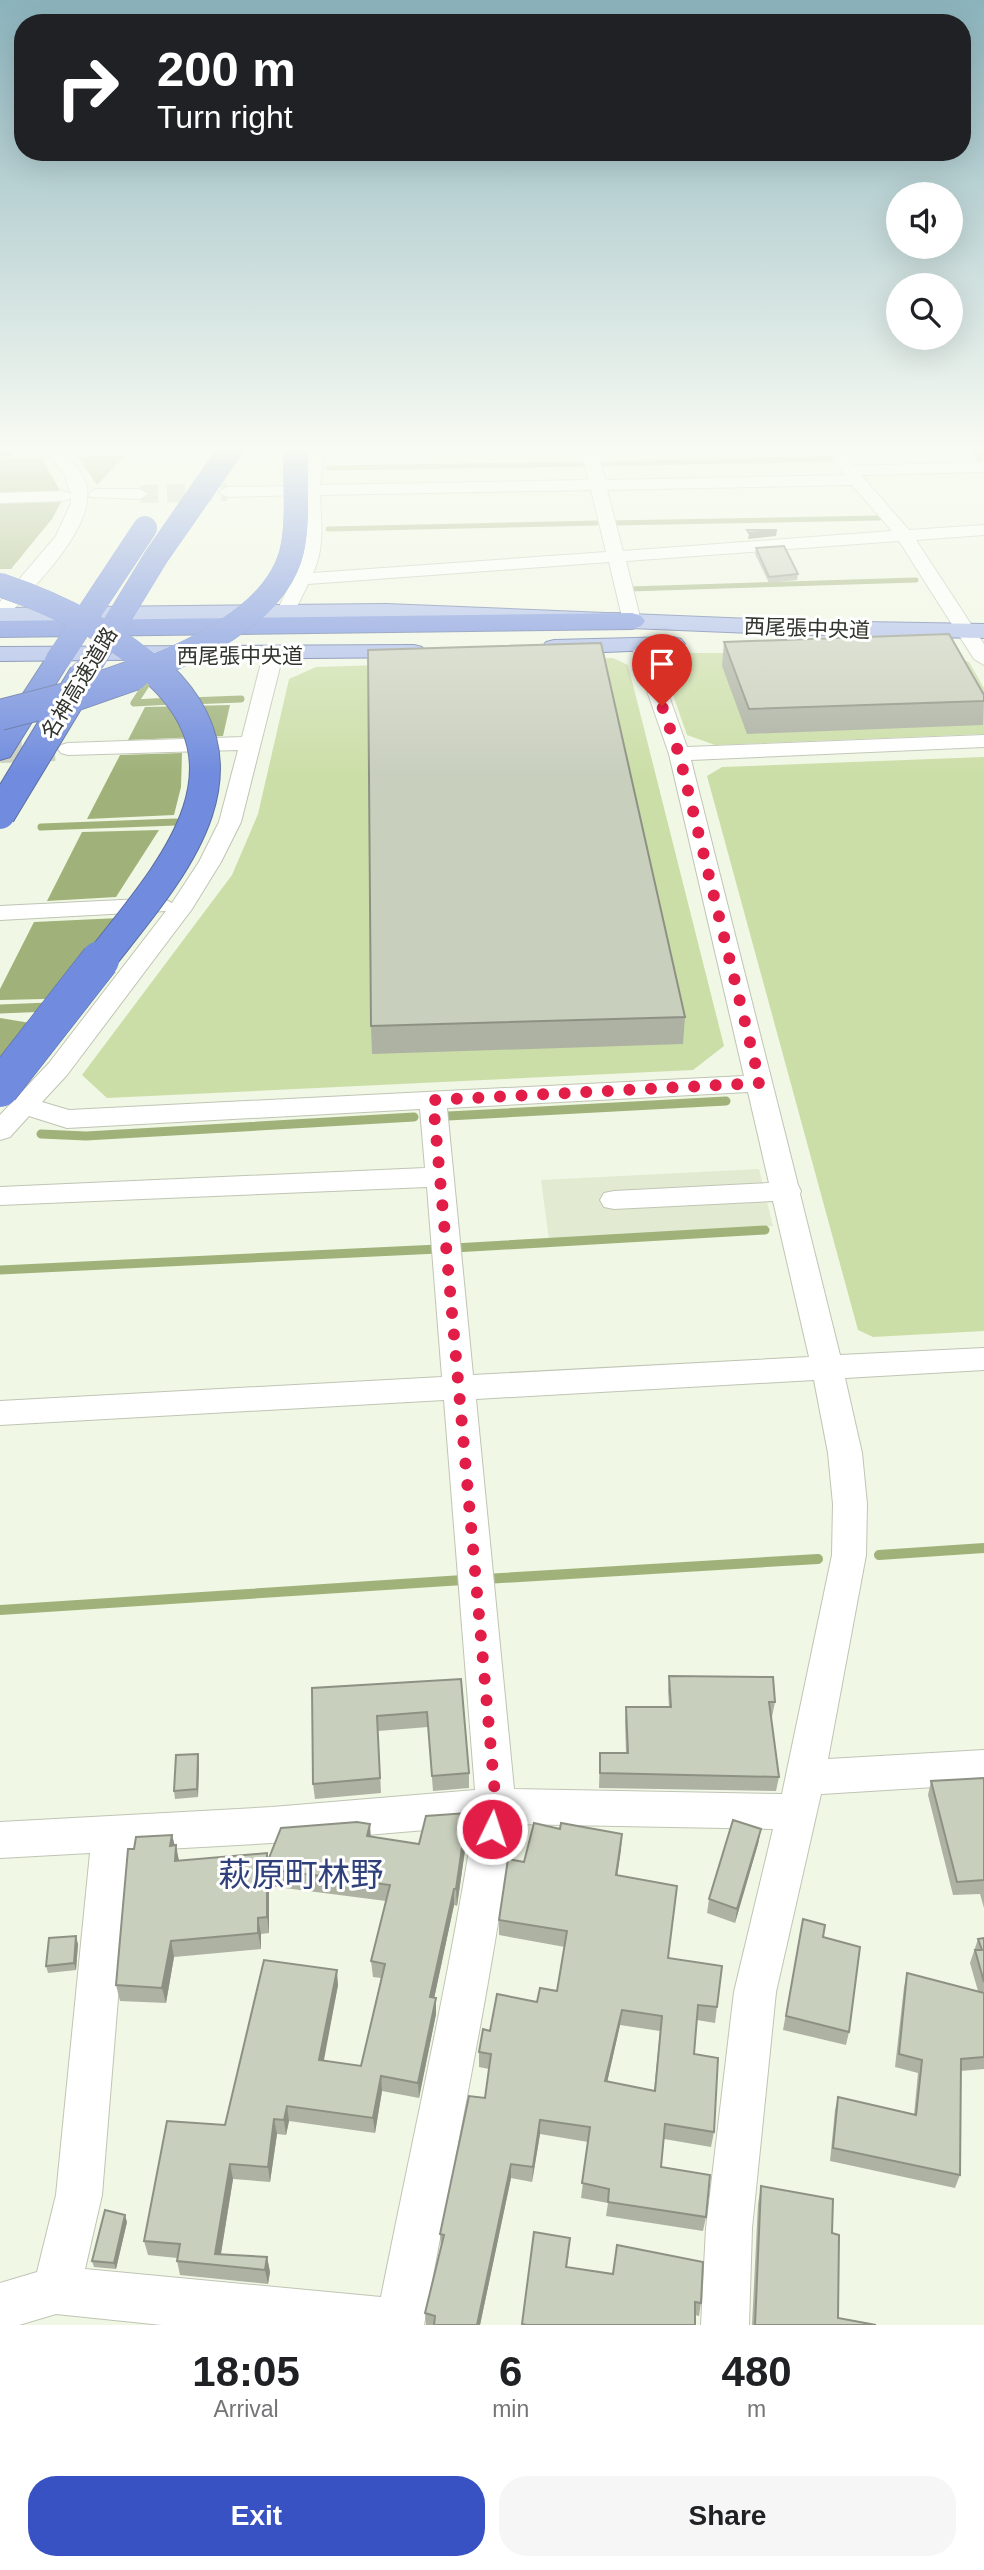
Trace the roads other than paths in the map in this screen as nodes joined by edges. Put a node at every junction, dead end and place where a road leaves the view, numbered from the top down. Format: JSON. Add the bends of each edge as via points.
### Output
{"nodes":[{"id":1,"x":616,"y":557,"type":"edge"},
{"id":2,"x":46,"y":558,"type":"edge"},
{"id":3,"x":127,"y":558,"type":"edge"},
{"id":4,"x":155,"y":558,"type":"edge"},
{"id":5,"x":290,"y":558,"type":"edge"},
{"id":6,"x":311,"y":558,"type":"edge"},
{"id":7,"x":609,"y":558,"type":"edge"},
{"id":8,"x":920,"y":558,"type":"edge"},
{"id":9,"x":300,"y":579,"type":"junction"},
{"id":10,"x":1,"y":610,"type":"edge"},
{"id":11,"x":286,"y":611,"type":"junction"},
{"id":12,"x":637,"y":633,"type":"junction"},
{"id":13,"x":0,"y":639,"type":"edge"},
{"id":14,"x":979,"y":642,"type":"edge"},
{"id":15,"x":592,"y":646,"type":"junction"},
{"id":16,"x":526,"y":648,"type":"edge"},
{"id":17,"x":433,"y":652,"type":"edge"},
{"id":18,"x":0,"y":654,"type":"edge"},
{"id":19,"x":273,"y":655,"type":"junction"},
{"id":20,"x":0,"y":715,"type":"edge"},
{"id":21,"x":984,"y":741,"type":"edge"},
{"id":22,"x":251,"y":743,"type":"junction"},
{"id":23,"x":68,"y":749,"type":"tunnel mouth"},
{"id":24,"x":0,"y":751,"type":"edge"},
{"id":25,"x":679,"y":754,"type":"junction"},
{"id":26,"x":0,"y":814,"type":"edge"},
{"id":27,"x":184,"y":904,"type":"junction"},
{"id":28,"x":0,"y":913,"type":"edge"},
{"id":29,"x":760,"y":1083,"type":"junction"},
{"id":30,"x":12,"y":1096,"type":"edge"},
{"id":31,"x":433,"y":1100,"type":"junction"},
{"id":32,"x":1,"y":1127,"type":"edge"},
{"id":33,"x":438,"y":1177,"type":"junction"},
{"id":34,"x":787,"y":1191,"type":"junction"},
{"id":35,"x":0,"y":1196,"type":"edge"},
{"id":36,"x":614,"y":1200,"type":"dead end"},
{"id":37,"x":984,"y":1360,"type":"edge"},
{"id":38,"x":827,"y":1368,"type":"junction"},
{"id":39,"x":457,"y":1389,"type":"junction"},
{"id":40,"x":0,"y":1413,"type":"edge"},
{"id":41,"x":984,"y":1767,"type":"edge"},
{"id":42,"x":801,"y":1795,"type":"junction"},
{"id":43,"x":496,"y":1806,"type":"junction"},
{"id":44,"x":112,"y":1833,"type":"junction"},
{"id":45,"x":0,"y":1840,"type":"edge"},
{"id":46,"x":56,"y":2290,"type":"junction"},
{"id":47,"x":0,"y":2306,"type":"edge"},
{"id":48,"x":400,"y":2324,"type":"edge"},
{"id":49,"x":725,"y":2325,"type":"edge"}],
"edges":[{"from":1,"to":12,"type":"street"},
{"from":2,"to":10,"type":"street"},
{"from":3,"to":24,"type":"highway","name":"名神高速道路","bridge":true},
{"from":4,"to":26,"type":"highway","name":"名神高速道路","bridge":true},
{"from":5,"to":20,"type":"highway","bridge":true,"via":[[278,583],[253,610],[219,635],[168,661],[65,699]]},
{"from":6,"to":9,"type":"street"},
{"from":7,"to":9,"type":"street"},
{"from":8,"to":14,"type":"street"},
{"from":9,"to":11,"type":"street"},
{"from":10,"to":11,"type":"main road","name":"西尾張中央道"},
{"from":10,"to":12,"type":"highway"},
{"from":10,"to":30,"type":"highway","bridge":true,"via":[[80,618],[150,664],[192,714],[207,768],[200,808],[170,870]]},
{"from":11,"to":12,"type":"main road","name":"西尾張中央道","via":[[450,612]]},
{"from":12,"to":14,"type":"main road","name":"西尾張中央道"},
{"from":12,"to":15,"type":"main road","name":"西尾張中央道"},
{"from":12,"to":25,"type":"street"},
{"from":13,"to":15,"type":"highway","via":[[442,638]]},
{"from":15,"to":16,"type":"main road","name":"西尾張中央道"},
{"from":17,"to":19,"type":"main road","name":"西尾張中央道"},
{"from":18,"to":19,"type":"main road","name":"西尾張中央道"},
{"from":19,"to":22,"type":"street"},
{"from":21,"to":25,"type":"street"},
{"from":22,"to":23,"type":"street"},
{"from":22,"to":27,"type":"street","via":[[230,822]]},
{"from":25,"to":29,"type":"street"},
{"from":27,"to":28,"type":"street"},
{"from":27,"to":30,"type":"street","via":[[58,1069]]},
{"from":29,"to":31,"type":"street"},
{"from":29,"to":34,"type":"street"},
{"from":30,"to":31,"type":"street","via":[[67,1119]]},
{"from":30,"to":32,"type":"street"},
{"from":31,"to":33,"type":"street"},
{"from":33,"to":35,"type":"street"},
{"from":33,"to":39,"type":"street"},
{"from":34,"to":36,"type":"street"},
{"from":34,"to":38,"type":"street"},
{"from":37,"to":38,"type":"street"},
{"from":38,"to":39,"type":"street"},
{"from":38,"to":42,"type":"street","via":[[845,1454],[849,1555]]},
{"from":39,"to":40,"type":"street"},
{"from":39,"to":43,"type":"street"},
{"from":41,"to":42,"type":"street"},
{"from":42,"to":43,"type":"street"},
{"from":42,"to":49,"type":"street","via":[[755,1992],[729,2228]]},
{"from":43,"to":44,"type":"street"},
{"from":43,"to":48,"type":"street","via":[[475,1947]]},
{"from":44,"to":45,"type":"street"},
{"from":44,"to":46,"type":"street","via":[[79,2195]]},
{"from":46,"to":47,"type":"street"},
{"from":46,"to":48,"type":"street"}]}
